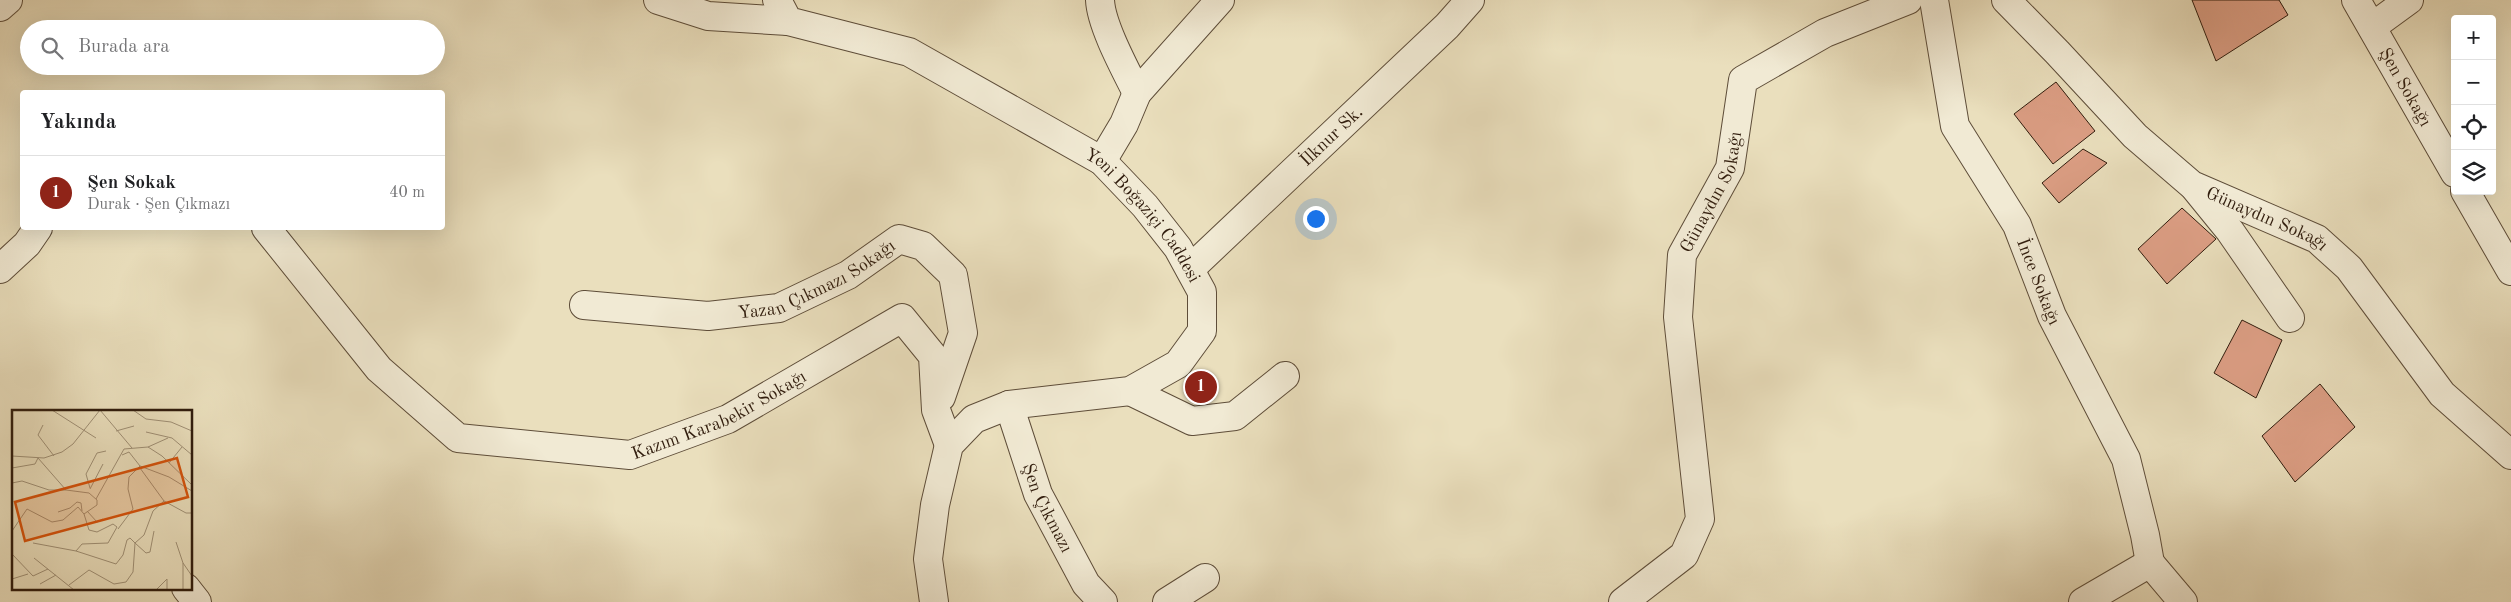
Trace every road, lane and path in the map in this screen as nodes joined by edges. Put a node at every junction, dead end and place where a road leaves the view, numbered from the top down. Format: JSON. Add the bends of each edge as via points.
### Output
{"nodes":[{"id":1,"x":8,"y":0,"type":"edge"},
{"id":2,"x":658,"y":0,"type":"edge"},
{"id":3,"x":1100,"y":0,"type":"edge"},
{"id":4,"x":1220,"y":0,"type":"edge"},
{"id":5,"x":1470,"y":0,"type":"edge"},
{"id":6,"x":1908,"y":0,"type":"edge"},
{"id":7,"x":1934,"y":0,"type":"edge"},
{"id":8,"x":2006,"y":0,"type":"edge"},
{"id":9,"x":2356,"y":0,"type":"edge"},
{"id":10,"x":2409,"y":0,"type":"edge"},
{"id":11,"x":0,"y":7,"type":"edge"},
{"id":12,"x":782,"y":10,"type":"edge"},
{"id":13,"x":2372,"y":27,"type":"junction"},
{"id":14,"x":1137,"y":93,"type":"junction"},
{"id":15,"x":1102,"y":160,"type":"junction"},
{"id":16,"x":2451,"y":166,"type":"edge"},
{"id":17,"x":2192,"y":185,"type":"junction"},
{"id":18,"x":2468,"y":195,"type":"edge"},
{"id":19,"x":37,"y":230,"type":"edge"},
{"id":20,"x":268,"y":230,"type":"edge"},
{"id":21,"x":0,"y":269,"type":"edge"},
{"id":22,"x":1190,"y":270,"type":"junction"},
{"id":23,"x":2511,"y":271,"type":"edge"},
{"id":24,"x":584,"y":305,"type":"dead end"},
{"id":25,"x":2290,"y":318,"type":"dead end"},
{"id":26,"x":1284,"y":376,"type":"dead end"},
{"id":27,"x":1130,"y":391,"type":"junction"},
{"id":28,"x":1009,"y":405,"type":"junction"},
{"id":29,"x":936,"y":410,"type":"junction"},
{"id":30,"x":949,"y":445,"type":"junction"},
{"id":31,"x":2511,"y":455,"type":"edge"},
{"id":32,"x":2150,"y":563,"type":"junction"},
{"id":33,"x":1205,"y":578,"type":"dead end"},
{"id":34,"x":188,"y":590,"type":"edge"},
{"id":35,"x":197,"y":602,"type":"edge"},
{"id":36,"x":934,"y":602,"type":"edge"},
{"id":37,"x":1103,"y":602,"type":"edge"},
{"id":38,"x":1167,"y":602,"type":"edge"},
{"id":39,"x":1623,"y":602,"type":"edge"},
{"id":40,"x":2083,"y":602,"type":"edge"},
{"id":41,"x":2183,"y":602,"type":"edge"}],
"edges":[{"from":1,"to":11,"type":"street"},
{"from":2,"to":12,"type":"street","name":"Yeni Boğaziçi Caddesi","via":[[708,16]]},
{"from":3,"to":14,"type":"street","via":[[1100,8]]},
{"from":4,"to":14,"type":"street"},
{"from":5,"to":22,"type":"street","name":"İlknur Sk.","via":[[1447,26]]},
{"from":6,"to":39,"type":"street","name":"Günaydın Sokağı","via":[[1825,33],[1743,80],[1730,168],[1682,256],[1678,317],[1700,519],[1684,555]]},
{"from":7,"to":32,"type":"street","name":"İnce Sokağı","via":[[1955,126],[2017,225],[2052,316],[2126,458]]},
{"from":8,"to":17,"type":"street","name":"Günaydın Sokağı","via":[[2135,136]]},
{"from":9,"to":13,"type":"street","name":"Şen Sokağı"},
{"from":10,"to":13,"type":"street"},
{"from":12,"to":15,"type":"street","name":"Yeni Boğaziçi Caddesi","via":[[909,52]]},
{"from":13,"to":16,"type":"street","name":"Şen Sokağı"},
{"from":14,"to":15,"type":"street","via":[[1124,124]]},
{"from":15,"to":22,"type":"street","name":"Yeni Boğaziçi Caddesi","via":[[1145,206],[1178,248]]},
{"from":17,"to":25,"type":"street","via":[[2230,231]]},
{"from":17,"to":31,"type":"street","name":"Günaydın Sokağı","via":[[2317,239],[2349,268],[2442,394]]},
{"from":18,"to":23,"type":"street"},
{"from":19,"to":21,"type":"street","via":[[27,244]]},
{"from":20,"to":29,"type":"street","name":"Kazım Karabekir Sokağı","via":[[379,369],[458,438],[630,455],[728,419],[902,318],[933,356]]},
{"from":22,"to":27,"type":"street","name":"Yeni Boğaziçi Caddesi","via":[[1202,292],[1202,331],[1178,364]]},
{"from":24,"to":29,"type":"street","name":"Yazan Çıkmazı Sokağı","via":[[708,316],[779,308],[848,275],[899,239],[923,246],[953,275],[963,333]]},
{"from":26,"to":27,"type":"street","via":[[1235,416],[1192,421]]},
{"from":27,"to":28,"type":"street","name":"Yeni Boğaziçi Caddesi"},
{"from":28,"to":30,"type":"street","name":"Yeni Boğaziçi Caddesi","via":[[974,419]]},
{"from":28,"to":37,"type":"street","name":"Şen Çıkmazı","via":[[1038,494],[1086,584]]},
{"from":29,"to":30,"type":"street","name":"Kazım Karabekir Sokağı"},
{"from":30,"to":36,"type":"street","via":[[935,505],[928,558]]},
{"from":32,"to":40,"type":"street"},
{"from":32,"to":41,"type":"street"},
{"from":33,"to":38,"type":"street"},
{"from":34,"to":35,"type":"street"}]}
